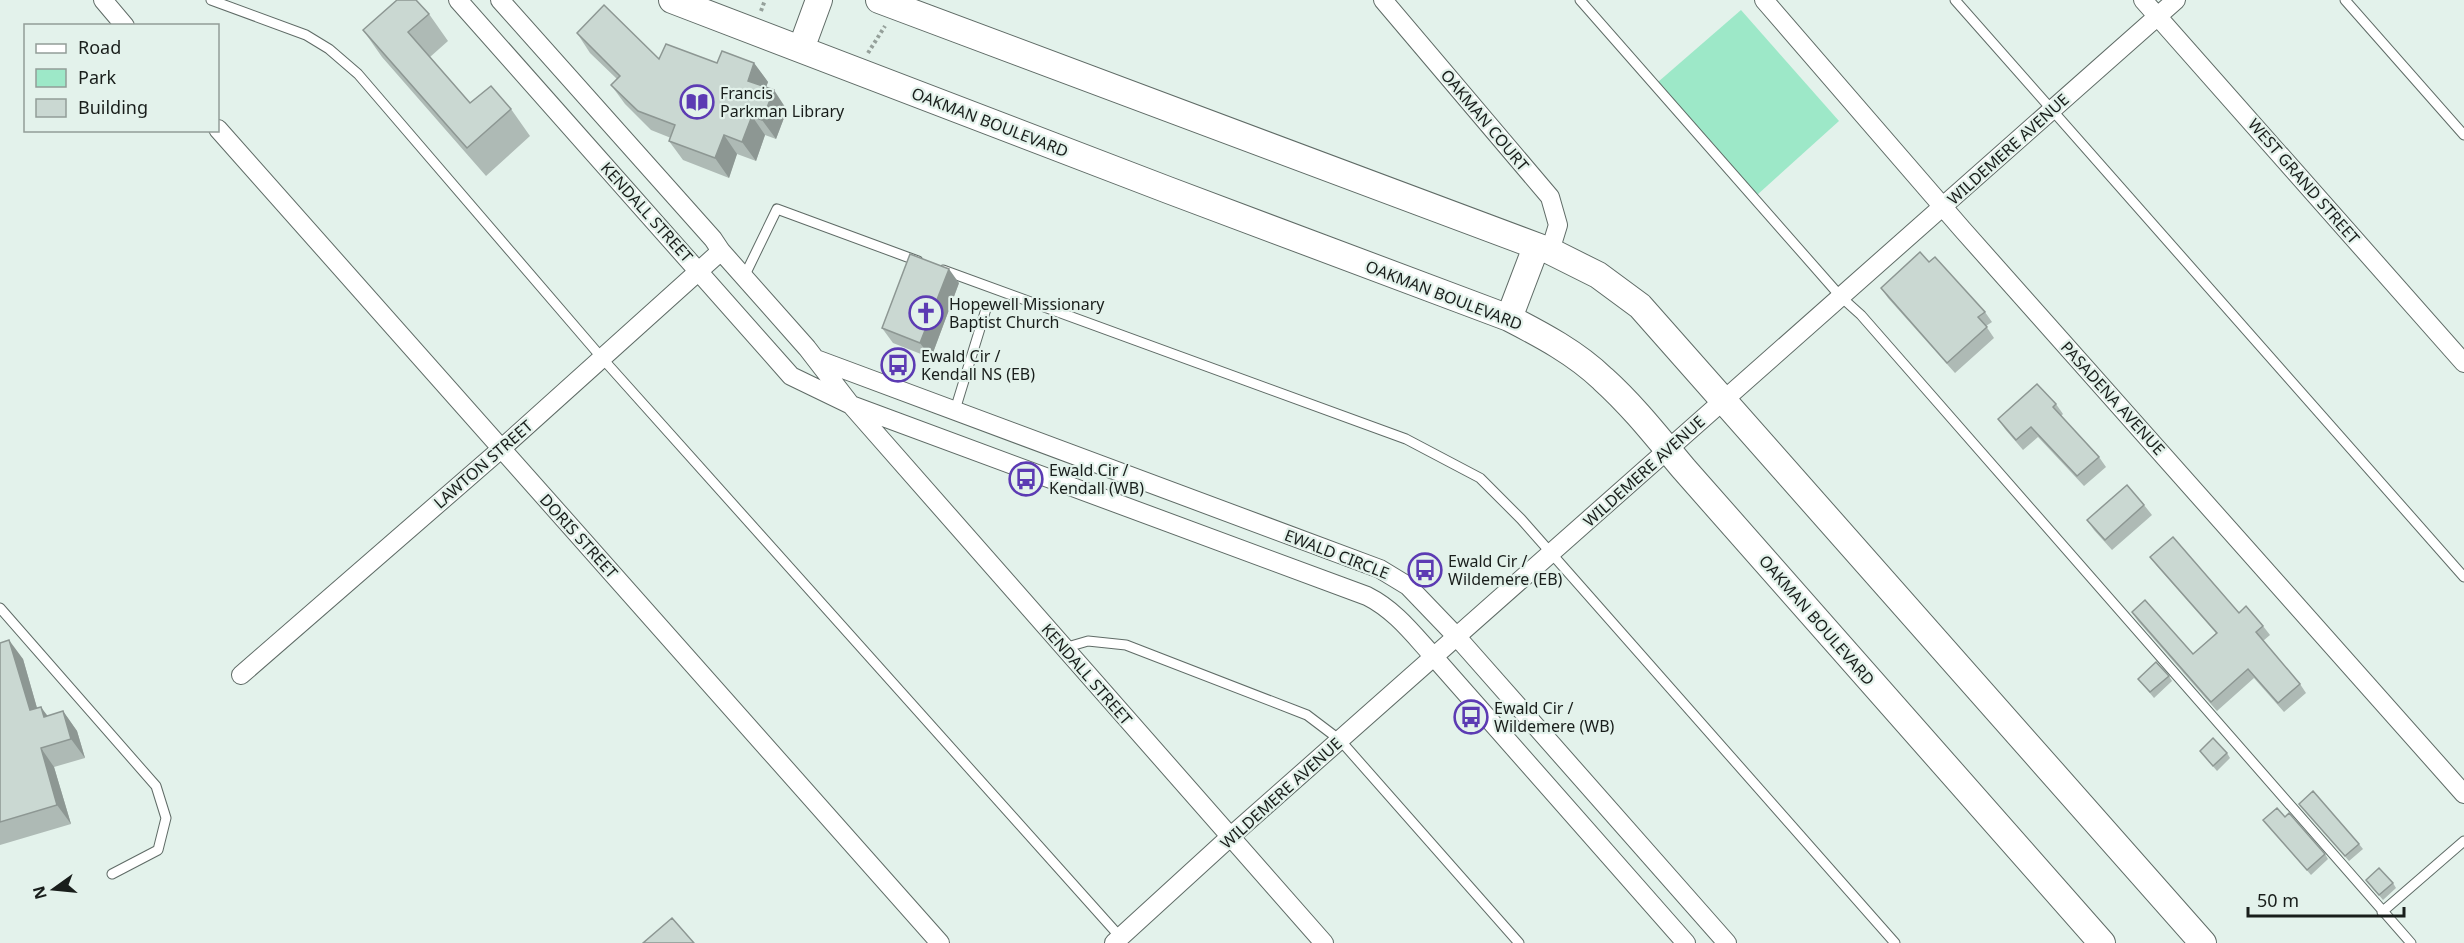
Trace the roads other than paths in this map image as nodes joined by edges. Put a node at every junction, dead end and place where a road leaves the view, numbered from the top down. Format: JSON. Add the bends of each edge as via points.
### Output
{"nodes":[{"id":1,"x":103,"y":0,"type":"edge"},
{"id":2,"x":211,"y":0,"type":"edge"},
{"id":3,"x":458,"y":0,"type":"edge"},
{"id":4,"x":500,"y":0,"type":"edge"},
{"id":5,"x":672,"y":0,"type":"edge"},
{"id":6,"x":819,"y":0,"type":"edge"},
{"id":7,"x":1383,"y":0,"type":"edge"},
{"id":8,"x":1580,"y":0,"type":"edge"},
{"id":9,"x":1764,"y":0,"type":"edge"},
{"id":10,"x":1955,"y":0,"type":"edge"},
{"id":11,"x":2143,"y":0,"type":"edge"},
{"id":12,"x":2176,"y":0,"type":"edge"},
{"id":13,"x":2345,"y":0,"type":"edge"},
{"id":14,"x":884,"y":6,"type":"edge"},
{"id":15,"x":2158,"y":16,"type":"junction"},
{"id":16,"x":123,"y":24,"type":"edge"},
{"id":17,"x":801,"y":49,"type":"junction"},
{"id":18,"x":2052,"y":110,"type":"junction"},
{"id":19,"x":219,"y":130,"type":"edge"},
{"id":20,"x":2464,"y":135,"type":"edge"},
{"id":21,"x":1943,"y":206,"type":"junction"},
{"id":22,"x":1543,"y":249,"type":"junction"},
{"id":23,"x":721,"y":251,"type":"junction"},
{"id":24,"x":923,"y":262,"type":"edge"},
{"id":25,"x":934,"y":266,"type":"edge"},
{"id":26,"x":699,"y":271,"type":"junction"},
{"id":27,"x":744,"y":277,"type":"junction"},
{"id":28,"x":1841,"y":297,"type":"junction"},
{"id":29,"x":986,"y":309,"type":"dead end"},
{"id":30,"x":1509,"y":318,"type":"junction"},
{"id":31,"x":602,"y":358,"type":"junction"},
{"id":32,"x":816,"y":359,"type":"junction"},
{"id":33,"x":2464,"y":363,"type":"edge"},
{"id":34,"x":1724,"y":400,"type":"junction"},
{"id":35,"x":851,"y":405,"type":"junction"},
{"id":36,"x":955,"y":410,"type":"junction"},
{"id":37,"x":501,"y":449,"type":"junction"},
{"id":38,"x":1668,"y":450,"type":"junction"},
{"id":39,"x":1551,"y":554,"type":"junction"},
{"id":40,"x":2464,"y":577,"type":"edge"},
{"id":41,"x":0,"y":608,"type":"edge"},
{"id":42,"x":1457,"y":637,"type":"junction"},
{"id":43,"x":1064,"y":648,"type":"junction"},
{"id":44,"x":1434,"y":657,"type":"junction"},
{"id":45,"x":241,"y":675,"type":"dead end"},
{"id":46,"x":1340,"y":740,"type":"junction"},
{"id":47,"x":2464,"y":794,"type":"edge"},
{"id":48,"x":1230,"y":837,"type":"junction"},
{"id":49,"x":2464,"y":841,"type":"edge"},
{"id":50,"x":112,"y":874,"type":"dead end"},
{"id":51,"x":2382,"y":912,"type":"junction"},
{"id":52,"x":1120,"y":941,"type":"edge"},
{"id":53,"x":940,"y":943,"type":"edge"},
{"id":54,"x":1324,"y":943,"type":"edge"},
{"id":55,"x":1519,"y":943,"type":"edge"},
{"id":56,"x":1686,"y":943,"type":"edge"},
{"id":57,"x":1727,"y":943,"type":"edge"},
{"id":58,"x":1895,"y":943,"type":"edge"},
{"id":59,"x":2102,"y":943,"type":"edge"},
{"id":60,"x":2203,"y":943,"type":"edge"},
{"id":61,"x":2411,"y":943,"type":"edge"}],
"edges":[{"from":1,"to":16,"type":"street"},
{"from":2,"to":31,"type":"lane","via":[[306,35],[358,74]]},
{"from":3,"to":26,"type":"street","name":"KENDALL STREET"},
{"from":4,"to":23,"type":"street","name":"KENDALL STREET"},
{"from":5,"to":17,"type":"street","name":"OAKMAN BOULEVARD"},
{"from":6,"to":17,"type":"street"},
{"from":7,"to":22,"type":"street","name":"OAKMAN COURT","via":[[1550,197],[1558,225]]},
{"from":8,"to":28,"type":"lane"},
{"from":9,"to":21,"type":"street","name":"PASADENA AVENUE"},
{"from":10,"to":18,"type":"lane"},
{"from":11,"to":15,"type":"street","name":"WEST GRAND STREET"},
{"from":12,"to":15,"type":"street","name":"WILDEMERE AVENUE"},
{"from":13,"to":20,"type":"lane"},
{"from":14,"to":22,"type":"street"},
{"from":15,"to":18,"type":"street","name":"WILDEMERE AVENUE"},
{"from":15,"to":33,"type":"street","name":"WEST GRAND STREET"},
{"from":17,"to":30,"type":"street","name":"OAKMAN BOULEVARD"},
{"from":18,"to":21,"type":"street","name":"WILDEMERE AVENUE"},
{"from":18,"to":40,"type":"lane"},
{"from":19,"to":37,"type":"street","name":"DORIS STREET"},
{"from":21,"to":28,"type":"street","name":"WILDEMERE AVENUE"},
{"from":21,"to":47,"type":"street","name":"PASADENA AVENUE"},
{"from":22,"to":30,"type":"street"},
{"from":22,"to":34,"type":"street","via":[[1598,274],[1640,306]]},
{"from":23,"to":26,"type":"street","name":"LAWTON STREET"},
{"from":23,"to":27,"type":"street","name":"KENDALL STREET"},
{"from":24,"to":27,"type":"lane","via":[[777,209]]},
{"from":25,"to":39,"type":"lane","via":[[1406,439],[1480,478]]},
{"from":26,"to":31,"type":"street","name":"LAWTON STREET"},
{"from":26,"to":35,"type":"street","name":"KENDALL STREET","via":[[791,376]]},
{"from":27,"to":32,"type":"street","name":"KENDALL STREET"},
{"from":28,"to":34,"type":"street","name":"WILDEMERE AVENUE"},
{"from":28,"to":51,"type":"lane","via":[[1861,315]]},
{"from":29,"to":36,"type":"lane"},
{"from":30,"to":38,"type":"street","name":"OAKMAN BOULEVARD","via":[[1550,339],[1602,377]]},
{"from":31,"to":37,"type":"street","name":"LAWTON STREET"},
{"from":31,"to":52,"type":"lane"},
{"from":32,"to":35,"type":"street","name":"KENDALL STREET"},
{"from":32,"to":36,"type":"street","name":"EWALD CIRCLE"},
{"from":34,"to":38,"type":"street","name":"WILDEMERE AVENUE"},
{"from":34,"to":60,"type":"street"},
{"from":35,"to":43,"type":"street","name":"KENDALL STREET"},
{"from":35,"to":44,"type":"street","name":"EWALD CIRCLE","via":[[1367,596],[1395,614]]},
{"from":36,"to":42,"type":"street","name":"EWALD CIRCLE","via":[[1380,569],[1408,586]]},
{"from":37,"to":45,"type":"street","name":"LAWTON STREET"},
{"from":37,"to":53,"type":"street","name":"DORIS STREET"},
{"from":38,"to":39,"type":"street","name":"WILDEMERE AVENUE"},
{"from":38,"to":59,"type":"street","name":"OAKMAN BOULEVARD"},
{"from":39,"to":42,"type":"street","name":"WILDEMERE AVENUE"},
{"from":39,"to":58,"type":"lane"},
{"from":41,"to":50,"type":"lane","via":[[156,786],[166,818],[158,850]]},
{"from":42,"to":44,"type":"street","name":"WILDEMERE AVENUE"},
{"from":42,"to":57,"type":"street","name":"EWALD CIRCLE"},
{"from":43,"to":46,"type":"lane","via":[[1088,641],[1126,645],[1307,715]]},
{"from":43,"to":48,"type":"street","name":"KENDALL STREET"},
{"from":44,"to":46,"type":"street","name":"WILDEMERE AVENUE"},
{"from":44,"to":56,"type":"street","name":"EWALD CIRCLE"},
{"from":46,"to":48,"type":"street","name":"WILDEMERE AVENUE"},
{"from":46,"to":55,"type":"lane"},
{"from":48,"to":52,"type":"street","name":"WILDEMERE AVENUE"},
{"from":48,"to":54,"type":"street","name":"KENDALL STREET"},
{"from":49,"to":51,"type":"lane"},
{"from":51,"to":61,"type":"lane"}]}
